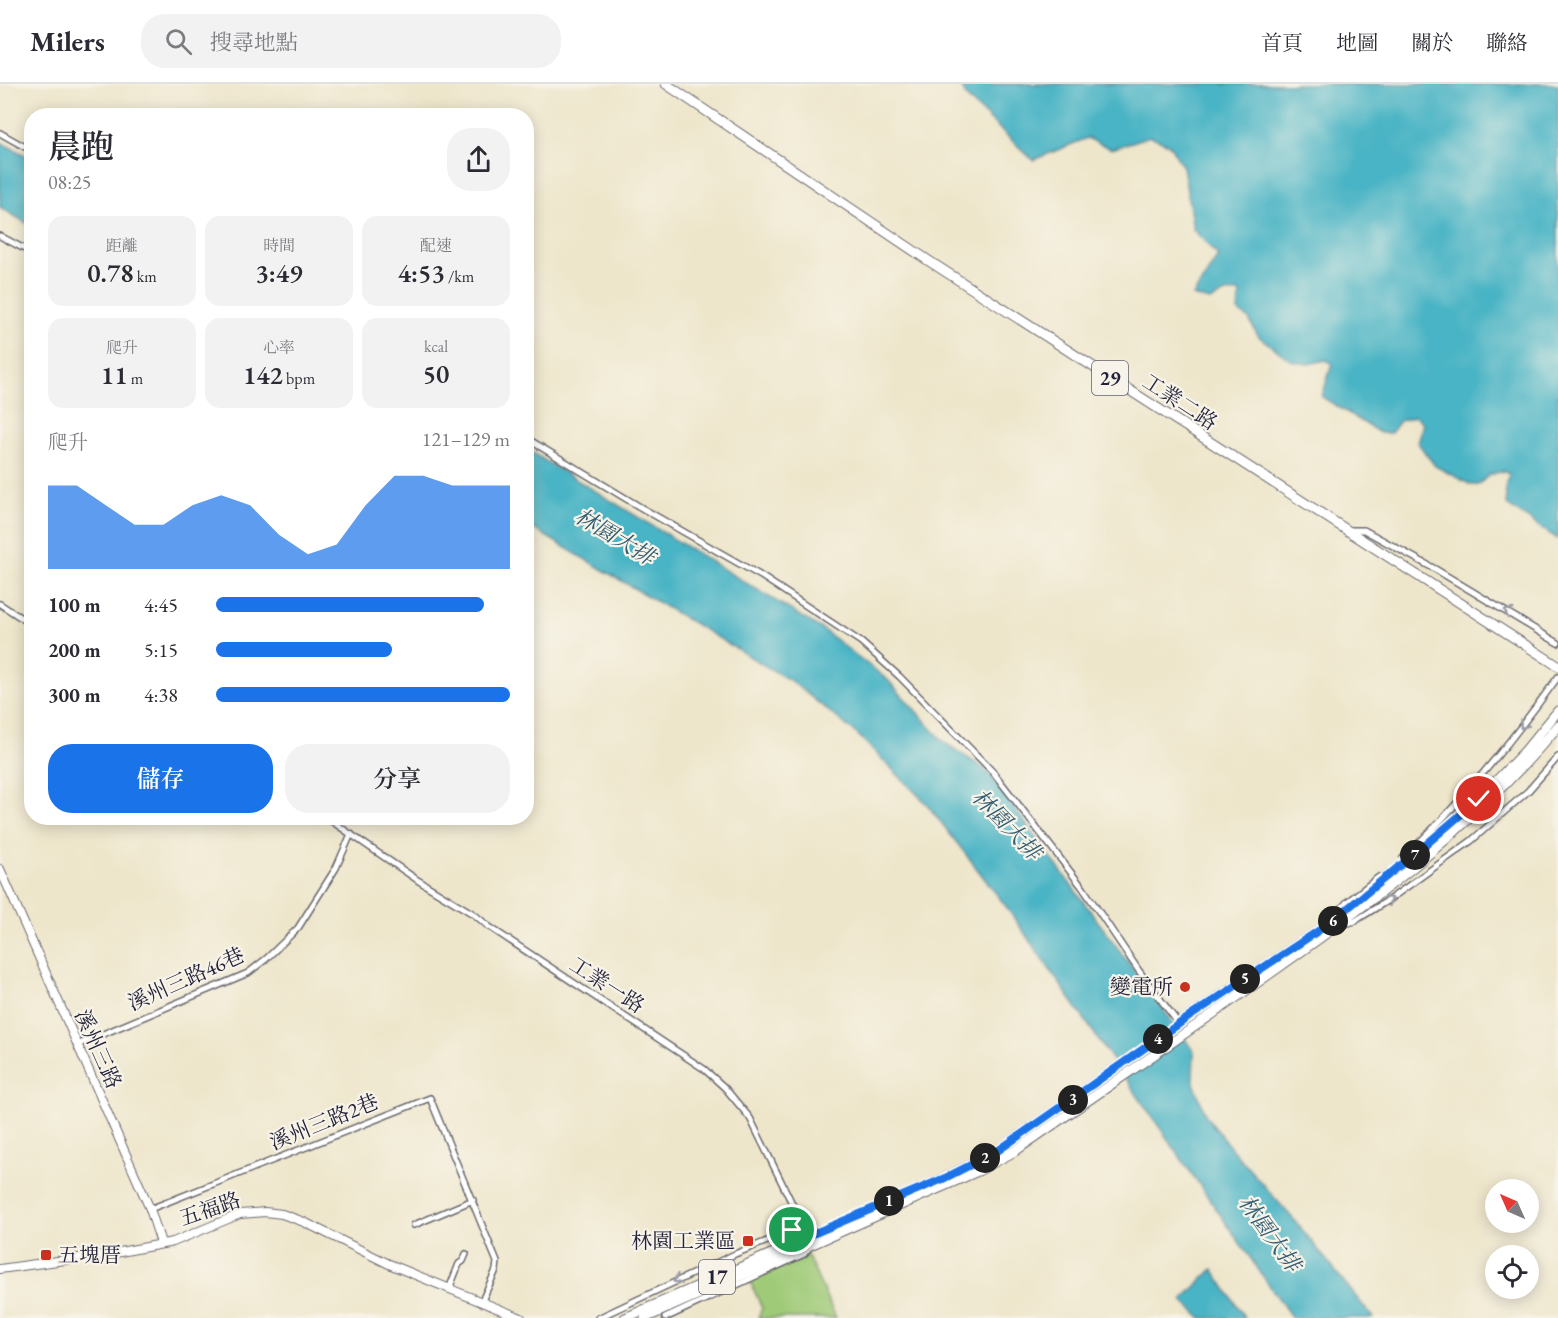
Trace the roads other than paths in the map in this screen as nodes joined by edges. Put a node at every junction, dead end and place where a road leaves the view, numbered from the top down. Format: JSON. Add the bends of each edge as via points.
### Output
{"nodes":[{"id":1,"x":666,"y":84,"type":"edge"},
{"id":2,"x":0,"y":133,"type":"edge"},
{"id":3,"x":24,"y":146,"type":"edge"},
{"id":4,"x":0,"y":236,"type":"edge"},
{"id":5,"x":24,"y":249,"type":"edge"},
{"id":6,"x":534,"y":443,"type":"edge"},
{"id":7,"x":1345,"y":530,"type":"junction"},
{"id":8,"x":0,"y":604,"type":"edge"},
{"id":9,"x":24,"y":620,"type":"edge"},
{"id":10,"x":1558,"y":643,"type":"edge"},
{"id":11,"x":1558,"y":666,"type":"edge"},
{"id":12,"x":1558,"y":677,"type":"edge"},
{"id":13,"x":1558,"y":711,"type":"edge"},
{"id":14,"x":1558,"y":726,"type":"edge"},
{"id":15,"x":1558,"y":757,"type":"edge"},
{"id":16,"x":338,"y":825,"type":"edge"},
{"id":17,"x":351,"y":834,"type":"junction"},
{"id":18,"x":0,"y":869,"type":"edge"},
{"id":19,"x":1332,"y":926,"type":"junction"},
{"id":20,"x":1183,"y":1022,"type":"junction"},
{"id":21,"x":77,"y":1045,"type":"junction"},
{"id":22,"x":472,"y":1200,"type":"junction"},
{"id":23,"x":150,"y":1209,"type":"junction"},
{"id":24,"x":414,"y":1226,"type":"dead end"},
{"id":25,"x":811,"y":1240,"type":"junction"},
{"id":26,"x":161,"y":1243,"type":"junction"},
{"id":27,"x":466,"y":1254,"type":"dead end"},
{"id":28,"x":0,"y":1269,"type":"edge"},
{"id":29,"x":449,"y":1289,"type":"junction"},
{"id":30,"x":482,"y":1303,"type":"junction"},
{"id":31,"x":521,"y":1318,"type":"edge"},
{"id":32,"x":598,"y":1318,"type":"edge"},
{"id":33,"x":625,"y":1318,"type":"edge"},
{"id":34,"x":645,"y":1318,"type":"edge"},
{"id":35,"x":665,"y":1318,"type":"edge"}],
"edges":[{"from":1,"to":7,"type":"main road","name":"工業二路","number":"29","via":[[937,267]]},
{"from":2,"to":3,"type":"street"},
{"from":4,"to":5,"type":"street"},
{"from":6,"to":20,"type":"street","via":[[761,576],[861,642],[993,772],[1068,869],[1139,971]]},
{"from":10,"to":7,"type":"street","one_way":true,"via":[[1364,530]]},
{"from":7,"to":11,"type":"main road","name":"工業二路","number":"29"},
{"from":8,"to":9,"type":"street"},
{"from":12,"to":19,"type":"street","one_way":true,"via":[[1515,736],[1458,802],[1399,862],[1347,902]]},
{"from":13,"to":19,"type":"main road","number":"17","via":[[1479,799]]},
{"from":14,"to":19,"type":"main road","number":"17","via":[[1532,758],[1452,836],[1380,894]]},
{"from":19,"to":15,"type":"street","one_way":true,"via":[[1355,921],[1471,841],[1528,791]]},
{"from":16,"to":17,"type":"street","name":"工業一路"},
{"from":17,"to":21,"type":"street","name":"溪州三路46巷","via":[[336,868],[298,928],[248,973]]},
{"from":17,"to":25,"type":"street","name":"工業一路","via":[[704,1069],[750,1118]]},
{"from":18,"to":21,"type":"street","name":"溪州三路"},
{"from":19,"to":20,"type":"main road","number":"17"},
{"from":19,"to":25,"type":"main road","number":"17","via":[[1015,1151],[978,1171]]},
{"from":20,"to":25,"type":"main road","number":"17","via":[[987,1157]]},
{"from":21,"to":23,"type":"street","name":"溪州三路"},
{"from":22,"to":23,"type":"street","name":"溪州三路2巷","via":[[430,1098]]},
{"from":22,"to":24,"type":"street"},
{"from":22,"to":30,"type":"street","via":[[497,1262]]},
{"from":23,"to":26,"type":"street","name":"溪州三路"},
{"from":25,"to":32,"type":"street","one_way":true,"via":[[792,1230]]},
{"from":25,"to":33,"type":"main road","number":"17"},
{"from":25,"to":34,"type":"main road","number":"17"},
{"from":25,"to":35,"type":"street","via":[[804,1254]]},
{"from":26,"to":28,"type":"street","name":"五福路"},
{"from":26,"to":29,"type":"street","name":"五福路","via":[[173,1242],[240,1214],[265,1212],[304,1222]]},
{"from":27,"to":29,"type":"street"},
{"from":29,"to":30,"type":"street","name":"五福路"},
{"from":30,"to":31,"type":"street","name":"五福路"}]}
